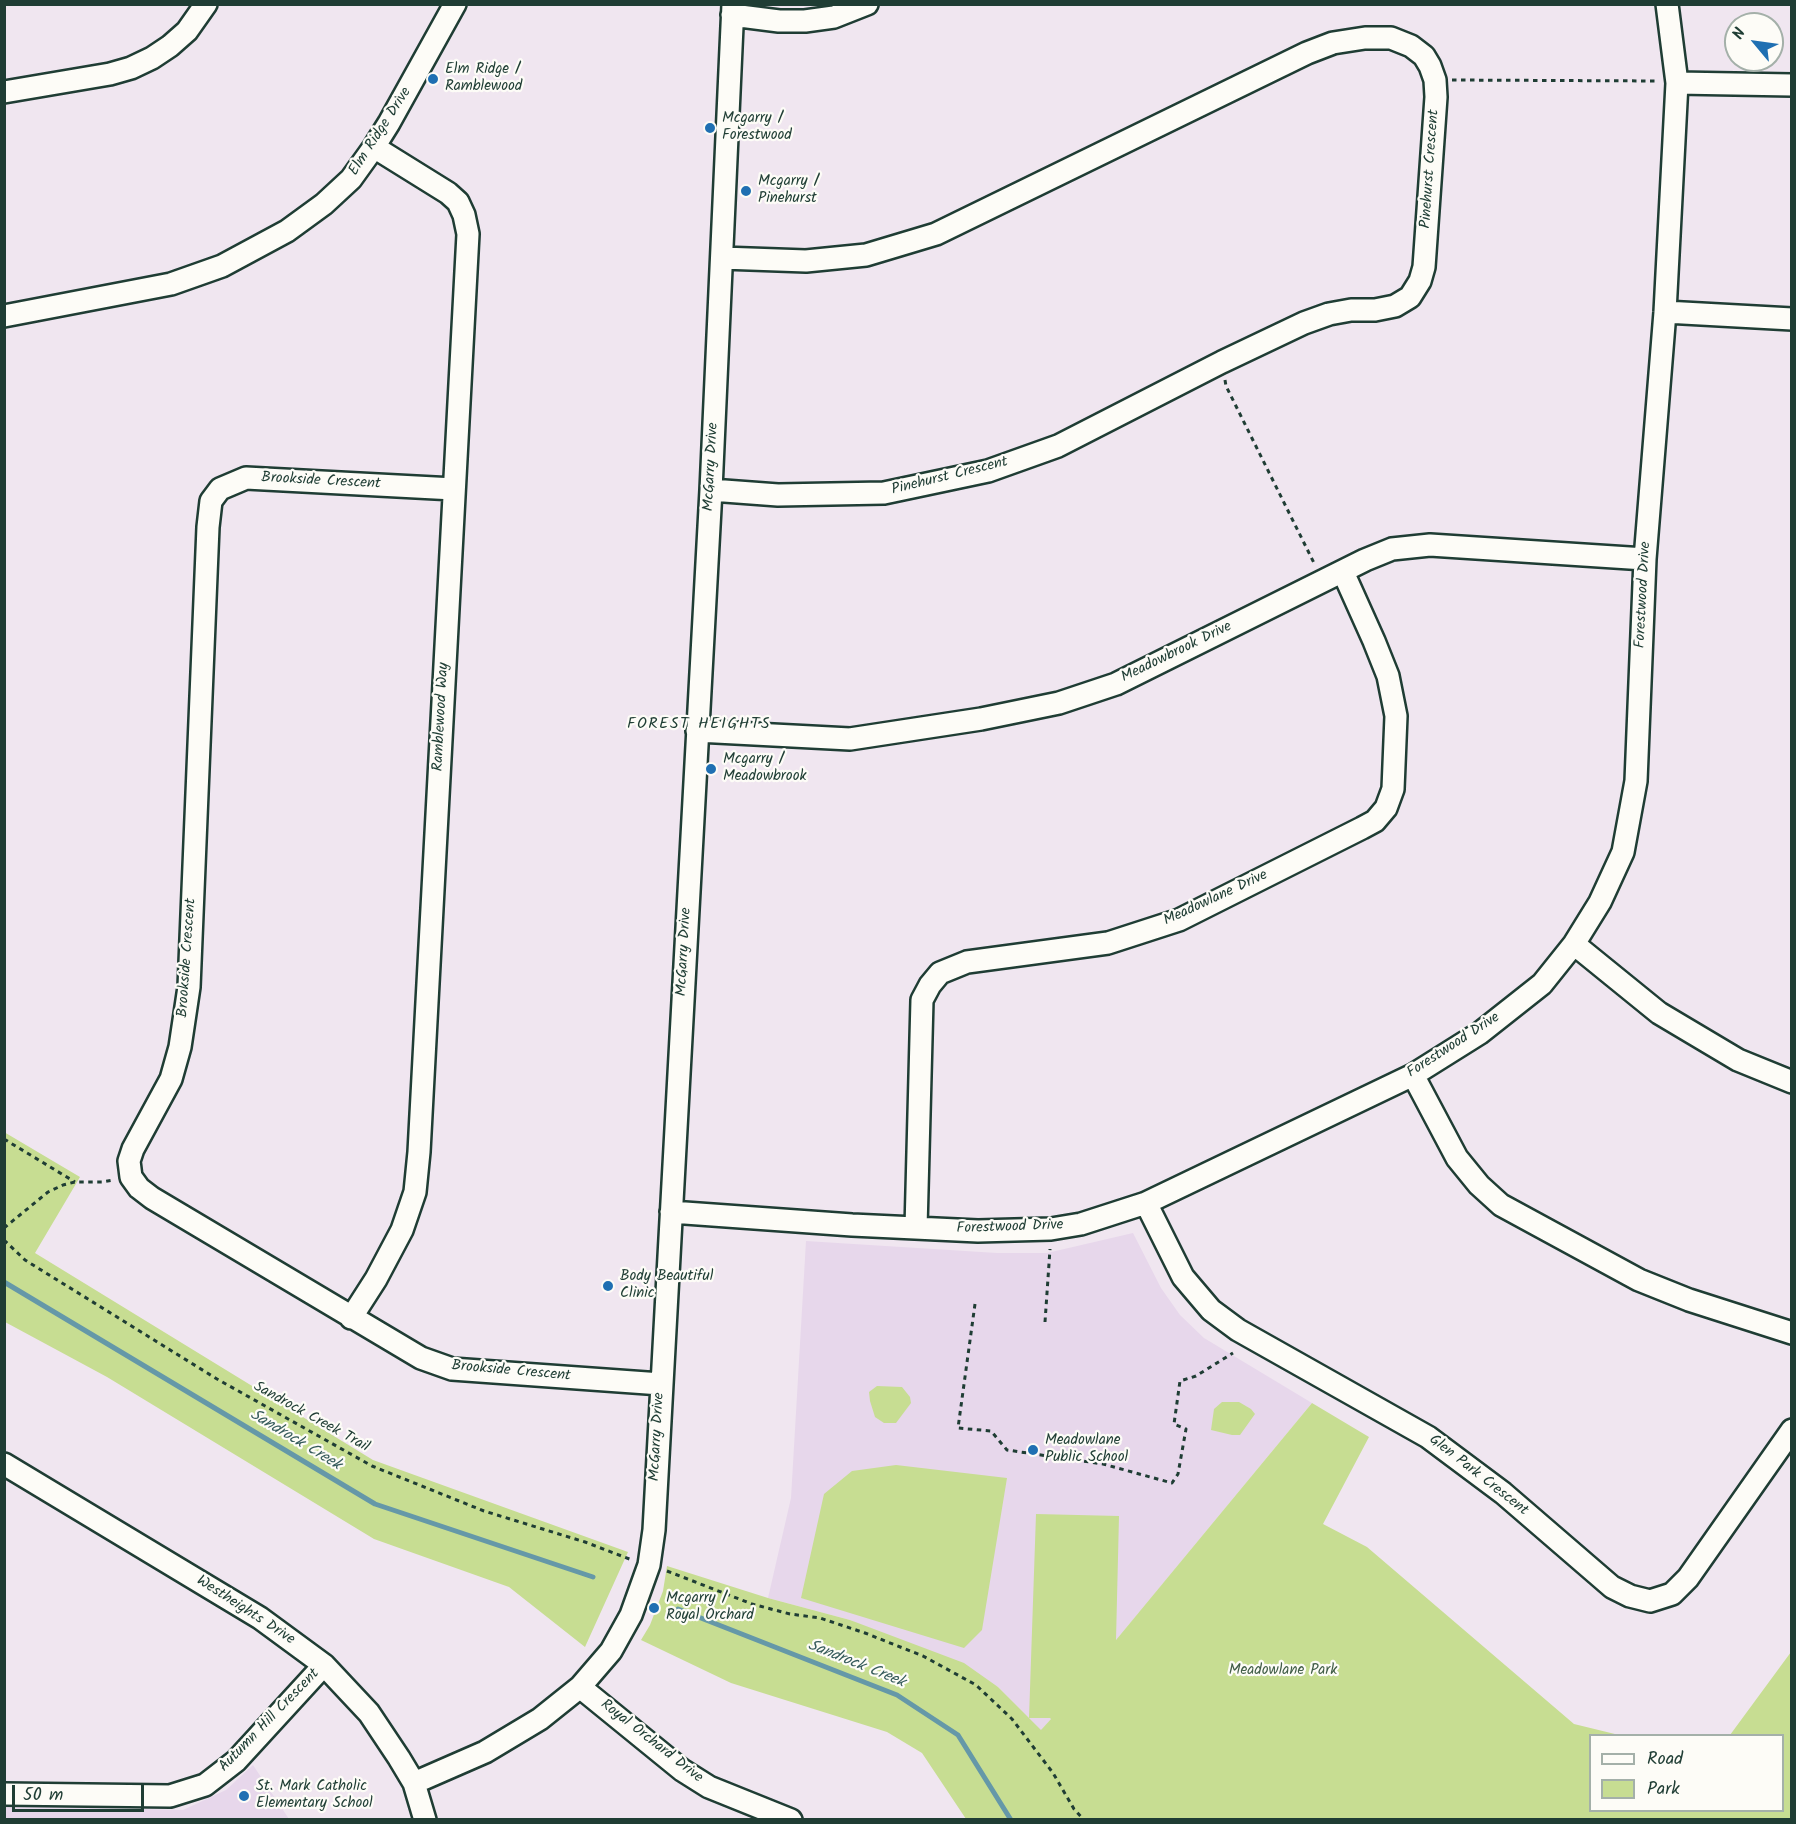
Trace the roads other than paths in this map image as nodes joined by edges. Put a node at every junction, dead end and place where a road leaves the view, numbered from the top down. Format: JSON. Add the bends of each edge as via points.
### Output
{"nodes":[{"id":1,"x":206,"y":4,"type":"edge"},
{"id":2,"x":455,"y":4,"type":"edge"},
{"id":3,"x":867,"y":4,"type":"edge"},
{"id":4,"x":1667,"y":4,"type":"edge"},
{"id":5,"x":733,"y":10,"type":"edge"},
{"id":6,"x":1677,"y":83,"type":"junction"},
{"id":7,"x":1791,"y":85,"type":"edge"},
{"id":8,"x":4,"y":92,"type":"edge"},
{"id":9,"x":374,"y":147,"type":"junction"},
{"id":10,"x":722,"y":258,"type":"junction"},
{"id":11,"x":1665,"y":312,"type":"junction"},
{"id":12,"x":4,"y":315,"type":"edge"},
{"id":13,"x":1791,"y":319,"type":"edge"},
{"id":14,"x":454,"y":489,"type":"junction"},
{"id":15,"x":711,"y":490,"type":"junction"},
{"id":16,"x":1645,"y":559,"type":"junction"},
{"id":17,"x":1343,"y":572,"type":"junction"},
{"id":18,"x":697,"y":731,"type":"junction"},
{"id":19,"x":1574,"y":944,"type":"junction"},
{"id":20,"x":1413,"y":1075,"type":"junction"},
{"id":21,"x":1791,"y":1082,"type":"edge"},
{"id":22,"x":1146,"y":1203,"type":"junction"},
{"id":23,"x":671,"y":1212,"type":"junction"},
{"id":24,"x":916,"y":1228,"type":"junction"},
{"id":25,"x":351,"y":1318,"type":"junction"},
{"id":26,"x":1791,"y":1333,"type":"edge"},
{"id":27,"x":661,"y":1384,"type":"junction"},
{"id":28,"x":1791,"y":1430,"type":"edge"},
{"id":29,"x":4,"y":1464,"type":"edge"},
{"id":30,"x":324,"y":1665,"type":"junction"},
{"id":31,"x":580,"y":1687,"type":"junction"},
{"id":32,"x":414,"y":1783,"type":"junction"},
{"id":33,"x":4,"y":1794,"type":"edge"},
{"id":34,"x":757,"y":1813,"type":"edge"},
{"id":35,"x":424,"y":1820,"type":"edge"},
{"id":36,"x":791,"y":1820,"type":"edge"}],
"edges":[{"from":1,"to":8,"type":"street","via":[[187,31],[170,46],[131,68]]},
{"from":2,"to":9,"type":"street","name":"Elm Ridge Drive"},
{"from":3,"to":5,"type":"street","via":[[834,17],[805,21],[779,21]]},
{"from":4,"to":6,"type":"street","name":"Forestwood Drive"},
{"from":5,"to":10,"type":"street","name":"McGarry Drive"},
{"from":6,"to":7,"type":"street"},
{"from":6,"to":11,"type":"street","name":"Forestwood Drive"},
{"from":9,"to":12,"type":"street","name":"Elm Ridge Drive","via":[[351,179],[324,204],[288,231],[222,266],[171,284]]},
{"from":9,"to":14,"type":"street","name":"Ramblewood Way","via":[[448,193],[458,202],[464,216],[468,234]]},
{"from":10,"to":15,"type":"street","name":"McGarry Drive"},
{"from":10,"to":15,"type":"street","name":"Pinehurst Crescent","via":[[806,261],[866,255],[936,234],[1333,43],[1391,38],[1424,56],[1435,80],[1424,267],[1410,297],[1395,306],[1329,314],[1304,323],[1059,446],[988,471],[884,493],[778,495]]},
{"from":11,"to":13,"type":"street"},
{"from":11,"to":16,"type":"street","name":"Forestwood Drive"},
{"from":14,"to":25,"type":"street","name":"Ramblewood Way","via":[[415,1192],[402,1230]]},
{"from":14,"to":25,"type":"street","name":"Brookside Crescent","via":[[246,478],[220,489],[211,501],[189,987],[171,1079],[133,1149],[130,1177],[152,1198]]},
{"from":15,"to":18,"type":"street","name":"McGarry Drive"},
{"from":16,"to":17,"type":"street","name":"Meadowbrook Drive","via":[[1430,545],[1392,549]]},
{"from":16,"to":19,"type":"street","name":"Forestwood Drive","via":[[1636,781],[1623,852],[1600,902]]},
{"from":17,"to":18,"type":"street","name":"Meadowbrook Drive","via":[[1116,684],[1059,703],[850,739]]},
{"from":17,"to":24,"type":"street","name":"Meadowlane Drive","via":[[1388,676],[1396,716],[1393,789],[1386,808],[1362,828],[1179,920],[1108,943],[967,962],[940,973],[922,1000]]},
{"from":18,"to":23,"type":"street","name":"McGarry Drive"},
{"from":19,"to":20,"type":"street","name":"Forestwood Drive","via":[[1542,984],[1480,1033]]},
{"from":19,"to":21,"type":"street","via":[[1659,1013],[1738,1060]]},
{"from":20,"to":22,"type":"street","name":"Forestwood Drive"},
{"from":20,"to":26,"type":"street","via":[[1457,1158],[1501,1205],[1639,1280]]},
{"from":22,"to":24,"type":"street","name":"Forestwood Drive","via":[[1081,1224],[1051,1229]]},
{"from":22,"to":28,"type":"street","name":"Glen Park Crescent","via":[[1183,1277],[1211,1310],[1238,1330],[1428,1437],[1503,1493],[1612,1587],[1630,1596],[1650,1601],[1672,1594],[1688,1578]]},
{"from":23,"to":24,"type":"street","name":"Forestwood Drive"},
{"from":23,"to":27,"type":"street","name":"McGarry Drive"},
{"from":25,"to":27,"type":"street","name":"Brookside Crescent","via":[[421,1358],[452,1369]]},
{"from":27,"to":31,"type":"street","name":"McGarry Drive","via":[[654,1530],[648,1565],[631,1616],[611,1652]]},
{"from":29,"to":30,"type":"street","name":"Westheights Drive","via":[[260,1617]]},
{"from":30,"to":32,"type":"street","name":"Westheights Drive","via":[[369,1713]]},
{"from":30,"to":33,"type":"street","name":"Autumn Hill Crescent","via":[[236,1761],[205,1785],[170,1796]]},
{"from":31,"to":32,"type":"street","name":"McGarry Drive","via":[[540,1719],[495,1747]]},
{"from":31,"to":34,"type":"street","name":"Royal Orchard Drive","via":[[682,1770]]},
{"from":32,"to":35,"type":"street","name":"Westheights Drive"},
{"from":34,"to":36,"type":"street","name":"Royal Orchard Drive"}]}
